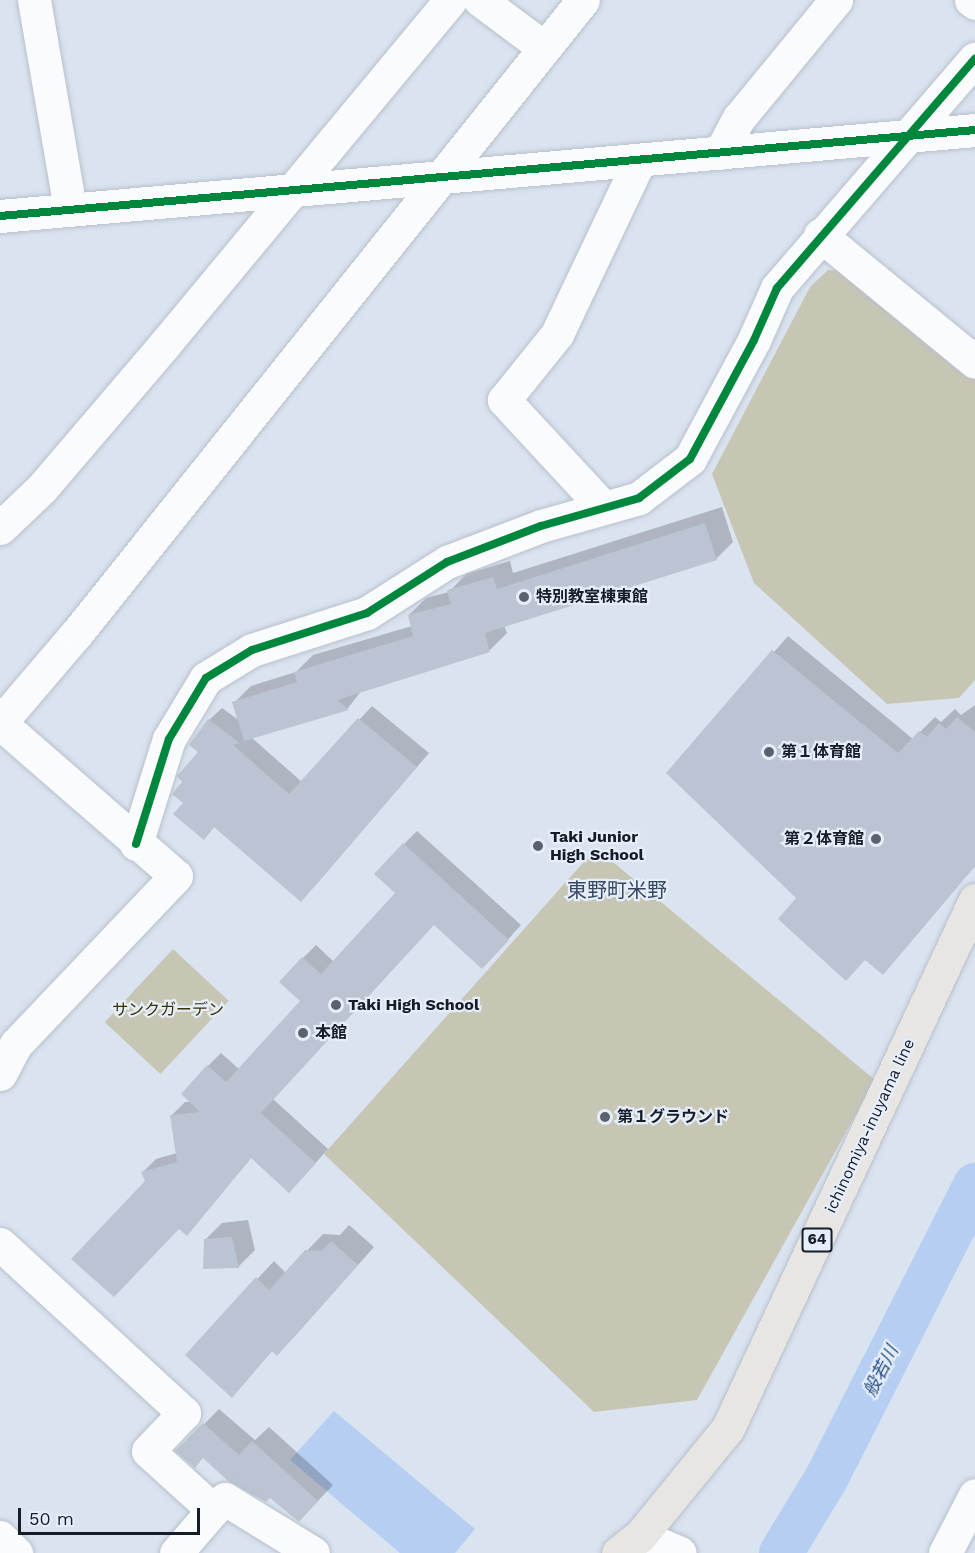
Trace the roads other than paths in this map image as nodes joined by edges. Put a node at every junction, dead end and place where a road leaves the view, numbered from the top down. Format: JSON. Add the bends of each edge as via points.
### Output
{"nodes":[{"id":1,"x":34,"y":0,"type":"edge"},
{"id":2,"x":450,"y":0,"type":"edge"},
{"id":3,"x":480,"y":0,"type":"edge"},
{"id":4,"x":583,"y":0,"type":"edge"},
{"id":5,"x":836,"y":0,"type":"edge"},
{"id":6,"x":971,"y":0,"type":"edge"},
{"id":7,"x":975,"y":3,"type":"edge"},
{"id":8,"x":543,"y":47,"type":"junction"},
{"id":9,"x":975,"y":59,"type":"edge"},
{"id":10,"x":975,"y":130,"type":"edge"},
{"id":11,"x":910,"y":136,"type":"junction"},
{"id":12,"x":720,"y":153,"type":"junction"},
{"id":13,"x":639,"y":161,"type":"junction"},
{"id":14,"x":440,"y":179,"type":"junction"},
{"id":15,"x":288,"y":192,"type":"junction"},
{"id":16,"x":70,"y":209,"type":"junction"},
{"id":17,"x":0,"y":216,"type":"edge"},
{"id":18,"x":820,"y":235,"type":"junction"},
{"id":19,"x":975,"y":362,"type":"edge"},
{"id":20,"x":603,"y":507,"type":"junction"},
{"id":21,"x":0,"y":528,"type":"edge"},
{"id":22,"x":0,"y":723,"type":"edge"},
{"id":23,"x":136,"y":844,"type":"junction"},
{"id":24,"x":975,"y":900,"type":"edge"},
{"id":25,"x":0,"y":1074,"type":"edge"},
{"id":26,"x":0,"y":1244,"type":"edge"},
{"id":27,"x":975,"y":1495,"type":"edge"},
{"id":28,"x":213,"y":1510,"type":"junction"},
{"id":29,"x":0,"y":1537,"type":"edge"},
{"id":30,"x":629,"y":1544,"type":"edge"},
{"id":31,"x":16,"y":1553,"type":"edge"},
{"id":32,"x":176,"y":1553,"type":"edge"},
{"id":33,"x":313,"y":1553,"type":"edge"},
{"id":34,"x":680,"y":1553,"type":"edge"},
{"id":35,"x":945,"y":1553,"type":"edge"}],
"edges":[{"from":1,"to":16,"type":"street"},
{"from":2,"to":15,"type":"street"},
{"from":3,"to":8,"type":"street"},
{"from":4,"to":8,"type":"street"},
{"from":5,"to":12,"type":"street","via":[[739,118]]},
{"from":6,"to":7,"type":"street"},
{"from":8,"to":14,"type":"street"},
{"from":9,"to":11,"type":"street"},
{"from":10,"to":11,"type":"street"},
{"from":11,"to":12,"type":"street"},
{"from":11,"to":18,"type":"street"},
{"from":12,"to":13,"type":"street"},
{"from":13,"to":14,"type":"street"},
{"from":13,"to":20,"type":"street","via":[[557,334],[504,400]]},
{"from":14,"to":15,"type":"street"},
{"from":14,"to":22,"type":"street","via":[[77,633]]},
{"from":15,"to":16,"type":"street"},
{"from":15,"to":21,"type":"street","via":[[157,354],[42,488]]},
{"from":16,"to":17,"type":"street"},
{"from":18,"to":19,"type":"street"},
{"from":18,"to":20,"type":"street","via":[[777,288],[754,340],[690,459],[639,498]]},
{"from":20,"to":23,"type":"street","via":[[541,525],[447,562],[367,613],[252,650],[206,678],[169,739]]},
{"from":22,"to":23,"type":"street"},
{"from":23,"to":25,"type":"street","via":[[176,876],[16,1044]]},
{"from":24,"to":30,"type":"main road","name":"ichinomiya-inuyama line","number":"64","via":[[728,1428]]},
{"from":26,"to":28,"type":"street","via":[[184,1413],[148,1451]]},
{"from":27,"to":35,"type":"street"},
{"from":28,"to":32,"type":"street"},
{"from":28,"to":33,"type":"street","via":[[225,1499]]},
{"from":29,"to":31,"type":"street"},
{"from":30,"to":34,"type":"street"}]}
